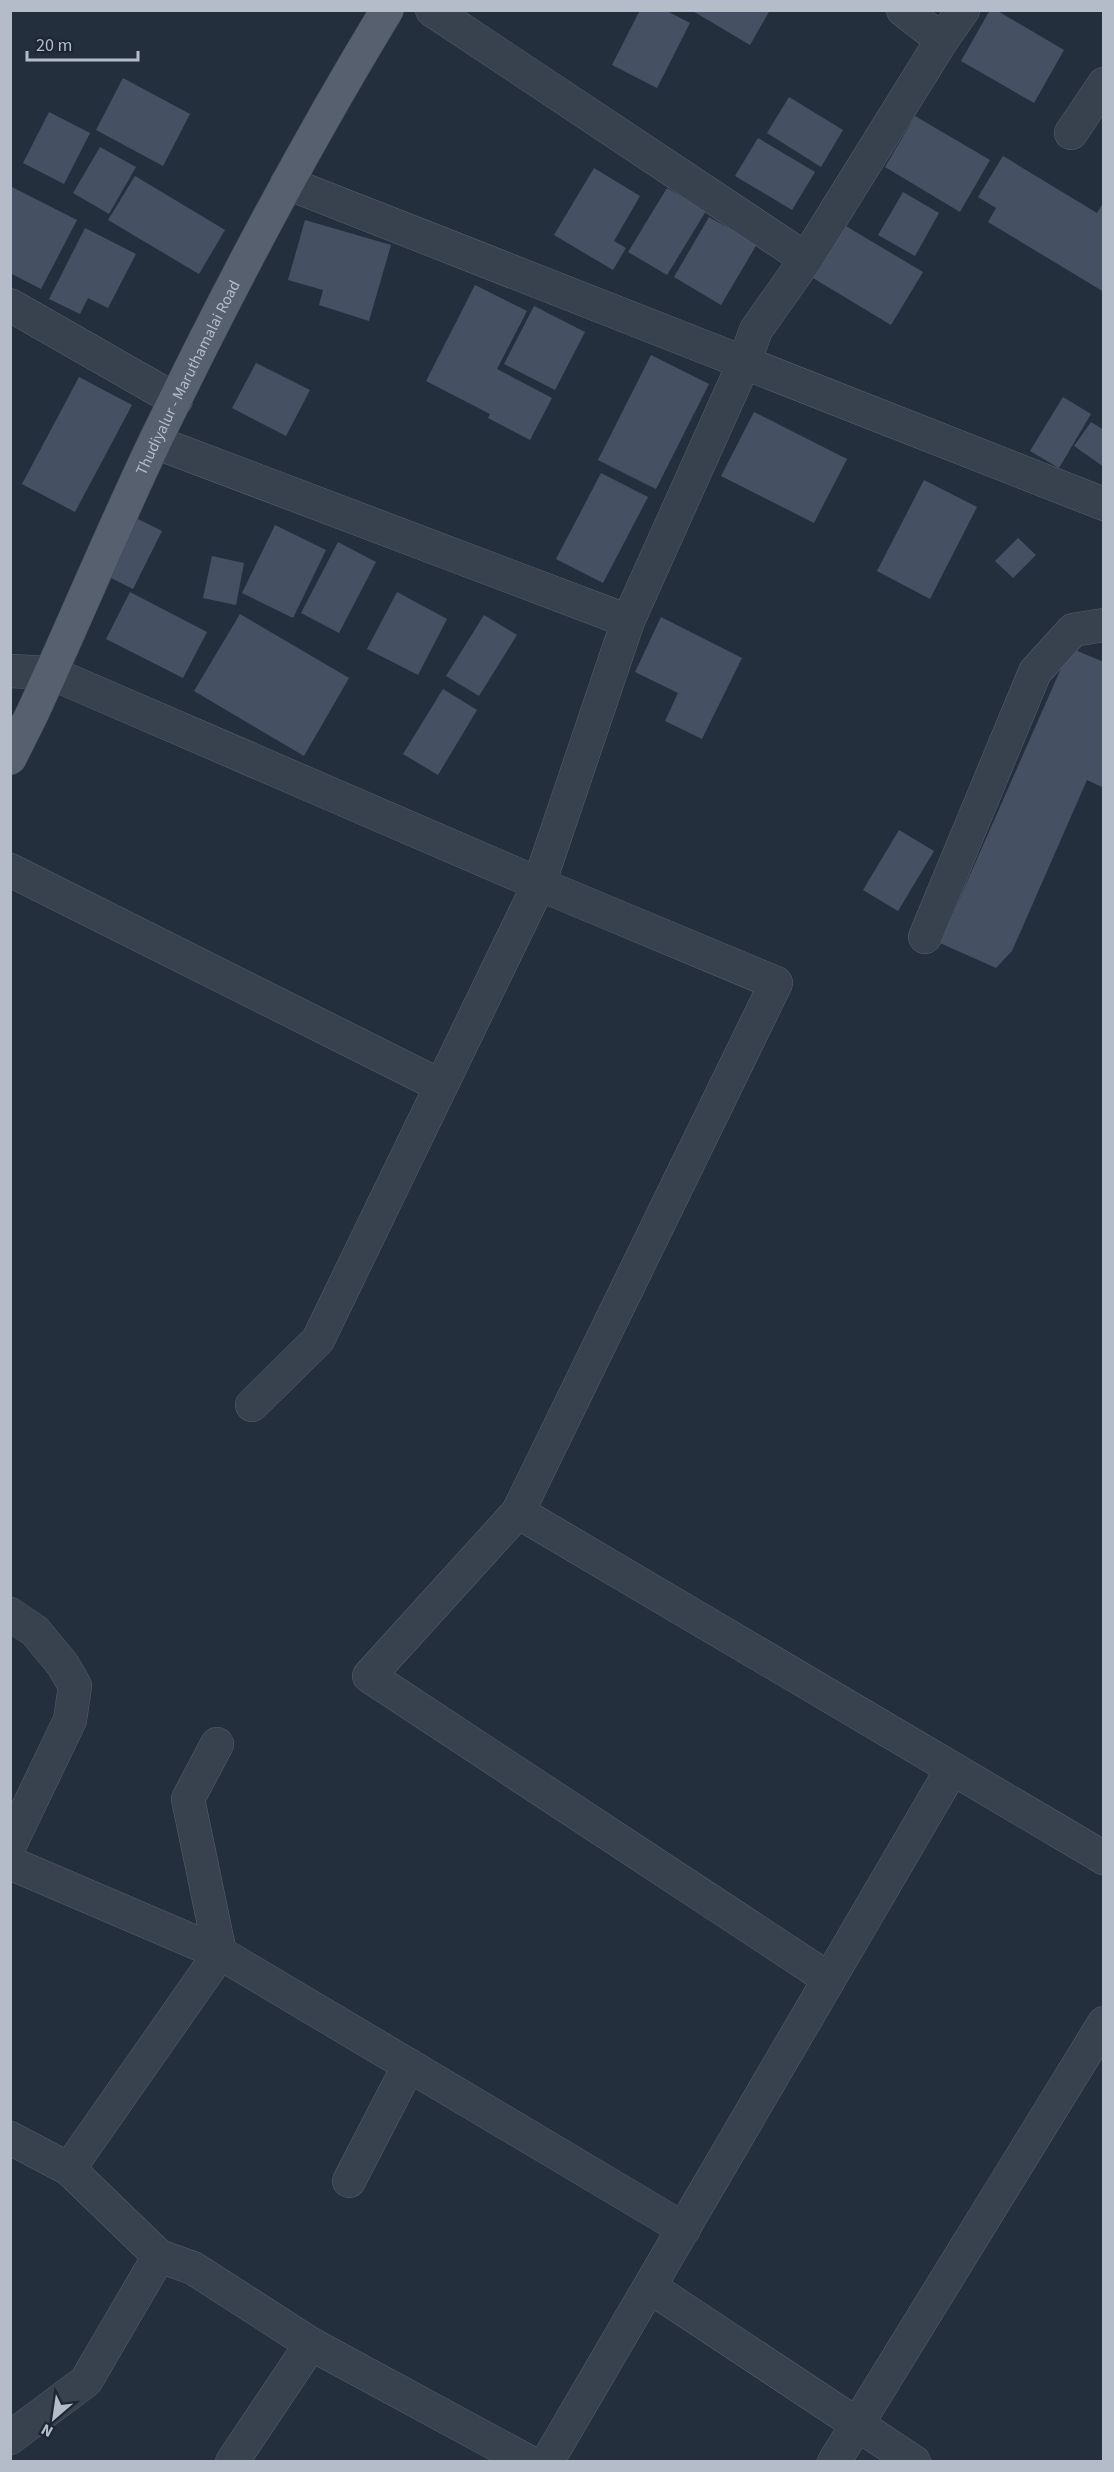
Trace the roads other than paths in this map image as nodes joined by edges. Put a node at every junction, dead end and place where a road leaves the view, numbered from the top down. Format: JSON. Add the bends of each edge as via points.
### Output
{"nodes":[{"id":1,"x":387,"y":10,"type":"edge"},
{"id":2,"x":432,"y":10,"type":"edge"},
{"id":3,"x":903,"y":10,"type":"edge"},
{"id":4,"x":963,"y":10,"type":"edge"},
{"id":5,"x":942,"y":40,"type":"junction"},
{"id":6,"x":1104,"y":84,"type":"edge"},
{"id":7,"x":1071,"y":133,"type":"dead end"},
{"id":8,"x":287,"y":183,"type":"junction"},
{"id":9,"x":806,"y":259,"type":"junction"},
{"id":10,"x":10,"y":305,"type":"edge"},
{"id":11,"x":744,"y":363,"type":"junction"},
{"id":12,"x":176,"y":400,"type":"junction"},
{"id":13,"x":155,"y":441,"type":"junction"},
{"id":14,"x":1104,"y":504,"type":"edge"},
{"id":15,"x":628,"y":621,"type":"junction"},
{"id":16,"x":1104,"y":625,"type":"edge"},
{"id":17,"x":10,"y":671,"type":"edge"},
{"id":18,"x":51,"y":673,"type":"junction"},
{"id":19,"x":10,"y":758,"type":"edge"},
{"id":20,"x":10,"y":870,"type":"edge"},
{"id":21,"x":539,"y":884,"type":"junction"},
{"id":22,"x":925,"y":937,"type":"dead end"},
{"id":23,"x":441,"y":1086,"type":"junction"},
{"id":24,"x":252,"y":1405,"type":"dead end"},
{"id":25,"x":518,"y":1512,"type":"junction"},
{"id":26,"x":10,"y":1614,"type":"edge"},
{"id":27,"x":217,"y":1744,"type":"dead end"},
{"id":28,"x":952,"y":1769,"type":"junction"},
{"id":29,"x":10,"y":1845,"type":"edge"},
{"id":30,"x":1104,"y":1858,"type":"edge"},
{"id":31,"x":10,"y":1863,"type":"edge"},
{"id":32,"x":219,"y":1953,"type":"junction"},
{"id":33,"x":830,"y":1979,"type":"junction"},
{"id":34,"x":1104,"y":2023,"type":"edge"},
{"id":35,"x":409,"y":2065,"type":"junction"},
{"id":36,"x":10,"y":2138,"type":"edge"},
{"id":37,"x":69,"y":2169,"type":"junction"},
{"id":38,"x":349,"y":2181,"type":"dead end"},
{"id":39,"x":684,"y":2229,"type":"junction"},
{"id":40,"x":159,"y":2256,"type":"junction"},
{"id":41,"x":650,"y":2287,"type":"junction"},
{"id":42,"x":311,"y":2344,"type":"junction"},
{"id":43,"x":857,"y":2422,"type":"junction"},
{"id":44,"x":10,"y":2438,"type":"edge"},
{"id":45,"x":232,"y":2462,"type":"edge"},
{"id":46,"x":529,"y":2462,"type":"edge"},
{"id":47,"x":547,"y":2462,"type":"edge"},
{"id":48,"x":834,"y":2462,"type":"edge"},
{"id":49,"x":914,"y":2462,"type":"edge"}],
"edges":[{"from":1,"to":8,"type":"main road","name":"Thudiyalur - Maruthamalai Road"},
{"from":2,"to":9,"type":"street"},
{"from":3,"to":5,"type":"street"},
{"from":4,"to":5,"type":"street"},
{"from":5,"to":9,"type":"street"},
{"from":6,"to":7,"type":"street"},
{"from":8,"to":11,"type":"street"},
{"from":8,"to":12,"type":"main road","name":"Thudiyalur - Maruthamalai Road"},
{"from":9,"to":11,"type":"street","via":[[756,330]]},
{"from":10,"to":12,"type":"street"},
{"from":11,"to":14,"type":"street"},
{"from":11,"to":15,"type":"street"},
{"from":12,"to":13,"type":"main road","name":"Thudiyalur - Maruthamalai Road"},
{"from":13,"to":15,"type":"street"},
{"from":13,"to":18,"type":"main road","name":"Thudiyalur - Maruthamalai Road"},
{"from":15,"to":21,"type":"street"},
{"from":16,"to":22,"type":"street","via":[[1073,630],[1035,672]]},
{"from":17,"to":18,"type":"street"},
{"from":18,"to":19,"type":"main road","name":"Thudiyalur - Maruthamalai Road"},
{"from":18,"to":21,"type":"street"},
{"from":20,"to":23,"type":"street"},
{"from":21,"to":23,"type":"street"},
{"from":21,"to":25,"type":"street","via":[[777,983]]},
{"from":23,"to":24,"type":"street","via":[[318,1340]]},
{"from":25,"to":28,"type":"street"},
{"from":25,"to":33,"type":"street","via":[[369,1676]]},
{"from":26,"to":29,"type":"street","via":[[34,1631],[75,1686],[70,1720]]},
{"from":27,"to":32,"type":"street","via":[[188,1799]]},
{"from":28,"to":30,"type":"street"},
{"from":28,"to":33,"type":"street"},
{"from":31,"to":32,"type":"street"},
{"from":32,"to":35,"type":"street"},
{"from":32,"to":37,"type":"street"},
{"from":33,"to":39,"type":"street"},
{"from":34,"to":43,"type":"street"},
{"from":35,"to":38,"type":"street"},
{"from":35,"to":39,"type":"street"},
{"from":36,"to":37,"type":"street"},
{"from":37,"to":40,"type":"street"},
{"from":39,"to":41,"type":"street"},
{"from":40,"to":42,"type":"street","via":[[193,2268]]},
{"from":40,"to":44,"type":"street","via":[[86,2381]]},
{"from":41,"to":43,"type":"street"},
{"from":41,"to":47,"type":"street"},
{"from":42,"to":45,"type":"street"},
{"from":42,"to":46,"type":"street"},
{"from":43,"to":48,"type":"street"},
{"from":43,"to":49,"type":"street"}]}
